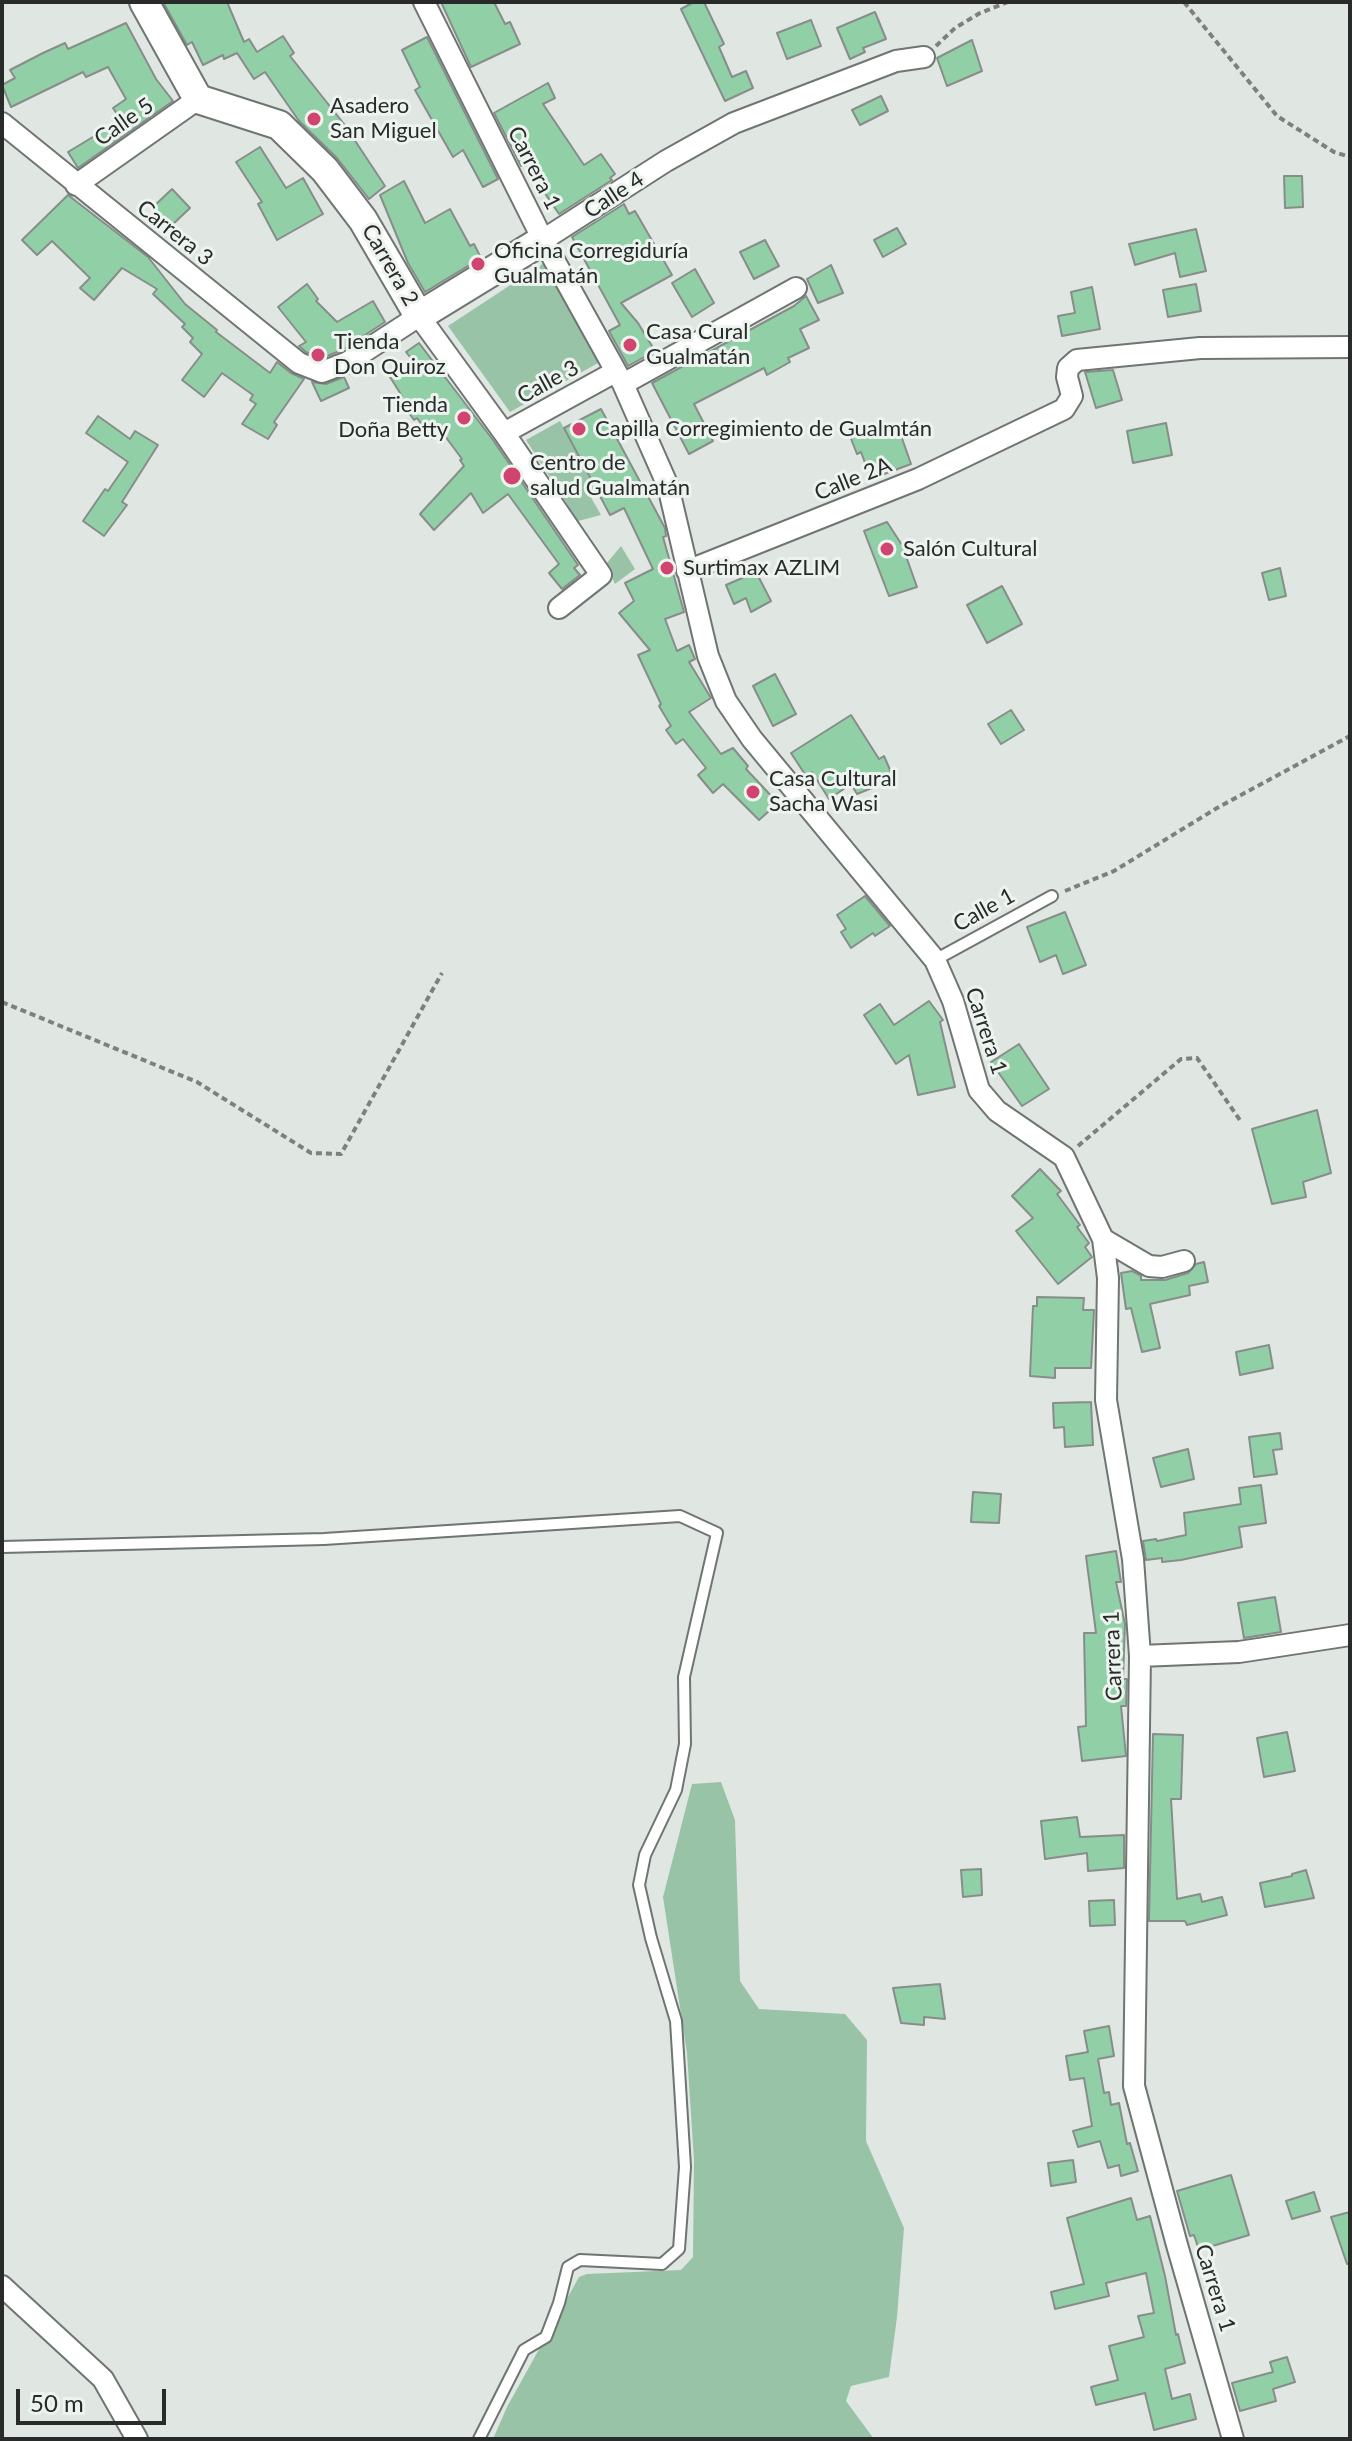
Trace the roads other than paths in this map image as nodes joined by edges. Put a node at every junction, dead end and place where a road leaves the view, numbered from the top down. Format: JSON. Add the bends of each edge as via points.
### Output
{"nodes":[{"id":1,"x":144,"y":2,"type":"edge"},
{"id":2,"x":426,"y":2,"type":"edge"},
{"id":3,"x":924,"y":57,"type":"road end"},
{"id":4,"x":198,"y":99,"type":"junction"},
{"id":5,"x":2,"y":123,"type":"edge"},
{"id":6,"x":76,"y":185,"type":"junction"},
{"id":7,"x":543,"y":240,"type":"junction"},
{"id":8,"x":796,"y":288,"type":"dead end"},
{"id":9,"x":419,"y":316,"type":"junction"},
{"id":10,"x":1350,"y":347,"type":"edge"},
{"id":11,"x":322,"y":372,"type":"joint"},
{"id":12,"x":619,"y":378,"type":"junction"},
{"id":13,"x":504,"y":433,"type":"junction"},
{"id":14,"x":687,"y":571,"type":"junction"},
{"id":15,"x":559,"y":608,"type":"dead end"},
{"id":16,"x":1052,"y":896,"type":"road end"},
{"id":17,"x":935,"y":960,"type":"junction"},
{"id":18,"x":1103,"y":1239,"type":"junction"},
{"id":19,"x":1184,"y":1261,"type":"dead end"},
{"id":20,"x":4,"y":1545,"type":"edge"},
{"id":21,"x":1350,"y":1635,"type":"edge"},
{"id":22,"x":1140,"y":1656,"type":"junction"},
{"id":23,"x":2,"y":2286,"type":"edge"},
{"id":24,"x":137,"y":2439,"type":"edge"},
{"id":25,"x":479,"y":2439,"type":"edge"},
{"id":26,"x":1233,"y":2439,"type":"edge"}],
"edges":[{"from":1,"to":4,"type":"street"},
{"from":2,"to":7,"type":"street","name":"Carrera 1"},
{"from":3,"to":7,"type":"street","name":"Calle 4","via":[[896,61],[734,123]]},
{"from":4,"to":6,"type":"street","name":"Calle 5"},
{"from":4,"to":9,"type":"street","name":"Carrera 2","via":[[279,125],[325,170],[363,220]]},
{"from":5,"to":6,"type":"street","name":"Carrera 3"},
{"from":6,"to":11,"type":"street","name":"Carrera 3","via":[[299,363]]},
{"from":7,"to":9,"type":"street","name":"Calle 4"},
{"from":7,"to":12,"type":"street","name":"Carrera 1"},
{"from":8,"to":12,"type":"street","name":"Calle 3"},
{"from":9,"to":11,"type":"street","name":"Calle 4","via":[[348,362]]},
{"from":9,"to":13,"type":"street","name":"Carrera 2"},
{"from":10,"to":14,"type":"street","name":"Calle 2A","via":[[1200,348],[1077,360],[1068,368],[1072,396],[1064,409],[918,479]]},
{"from":12,"to":13,"type":"street","name":"Calle 3"},
{"from":12,"to":14,"type":"street","name":"Carrera 1","via":[[668,486]]},
{"from":13,"to":15,"type":"street","name":"Carrera 2","via":[[601,575]]},
{"from":14,"to":17,"type":"street","name":"Carrera 1","via":[[708,656],[726,701]]},
{"from":16,"to":17,"type":"lane","name":"Calle 1"},
{"from":17,"to":18,"type":"street","name":"Carrera 1","via":[[979,1090],[997,1111],[1064,1157]]},
{"from":18,"to":19,"type":"street","via":[[1149,1266]]},
{"from":18,"to":22,"type":"street","name":"Carrera 1","via":[[1108,1278],[1106,1400],[1133,1559]]},
{"from":20,"to":25,"type":"lane","via":[[324,1539],[680,1516],[717,1533],[684,1677],[685,1744],[676,1790],[645,1855],[639,1885],[676,2021],[685,2167],[679,2249],[662,2264],[580,2260],[568,2267],[546,2337],[524,2350]]},
{"from":21,"to":22,"type":"street","via":[[1239,1652]]},
{"from":22,"to":26,"type":"street","name":"Carrera 1","via":[[1134,2086]]},
{"from":23,"to":24,"type":"street","via":[[103,2379]]}]}
